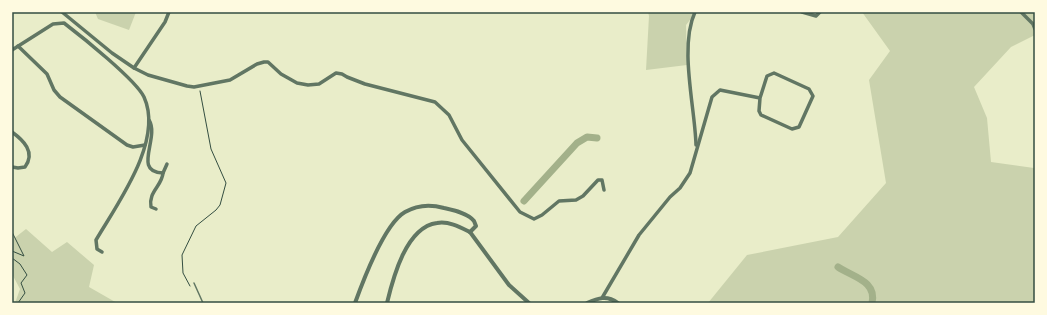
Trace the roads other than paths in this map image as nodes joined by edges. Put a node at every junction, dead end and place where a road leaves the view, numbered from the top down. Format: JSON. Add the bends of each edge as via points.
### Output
{"nodes":[{"id":1,"x":62,"y":12,"type":"edge"},
{"id":2,"x":169,"y":12,"type":"edge"},
{"id":3,"x":695,"y":12,"type":"edge"},
{"id":4,"x":802,"y":12,"type":"edge"},
{"id":5,"x":820,"y":12,"type":"edge"},
{"id":6,"x":1021,"y":12,"type":"edge"},
{"id":7,"x":1035,"y":29,"type":"edge"},
{"id":8,"x":18,"y":46,"type":"junction"},
{"id":9,"x":12,"y":50,"type":"edge"},
{"id":10,"x":134,"y":68,"type":"junction"},
{"id":11,"x":760,"y":98,"type":"junction"},
{"id":12,"x":148,"y":119,"type":"junction"},
{"id":13,"x":12,"y":132,"type":"edge"},
{"id":14,"x":145,"y":145,"type":"junction"},
{"id":15,"x":696,"y":149,"type":"junction"},
{"id":16,"x":167,"y":164,"type":"dead end"},
{"id":17,"x":12,"y":167,"type":"edge"},
{"id":18,"x":163,"y":173,"type":"junction"},
{"id":19,"x":604,"y":190,"type":"dead end"},
{"id":20,"x":156,"y":209,"type":"dead end"},
{"id":21,"x":470,"y":232,"type":"junction"},
{"id":22,"x":102,"y":252,"type":"dead end"},
{"id":23,"x":194,"y":283,"type":"dead end"},
{"id":24,"x":602,"y":298,"type":"junction"},
{"id":25,"x":203,"y":303,"type":"edge"},
{"id":26,"x":355,"y":303,"type":"edge"},
{"id":27,"x":387,"y":303,"type":"edge"},
{"id":28,"x":529,"y":303,"type":"edge"},
{"id":29,"x":587,"y":303,"type":"edge"},
{"id":30,"x":618,"y":303,"type":"edge"}],
"edges":[{"from":1,"to":10,"type":"street"},
{"from":2,"to":10,"type":"street"},
{"from":3,"to":15,"type":"street","via":[[691,23],[688,52]]},
{"from":4,"to":5,"type":"street","via":[[816,16]]},
{"from":6,"to":7,"type":"street"},
{"from":8,"to":9,"type":"street"},
{"from":8,"to":12,"type":"street","via":[[53,24],[64,23],[135,84],[145,99]]},
{"from":8,"to":14,"type":"street","via":[[47,74],[60,97],[127,145]]},
{"from":10,"to":19,"type":"street","via":[[148,75],[187,86],[230,80],[264,62],[268,62],[292,81],[308,85],[319,84],[336,73],[342,74],[365,84],[435,102],[449,115],[462,140],[520,212],[534,219],[559,202],[576,200],[583,196],[598,180],[604,183]]},
{"from":11,"to":11,"type":"street","via":[[767,76],[774,73],[809,89],[813,96],[799,127],[792,129],[761,115]]},
{"from":11,"to":15,"type":"street","via":[[720,90],[712,97]]},
{"from":12,"to":14,"type":"street"},
{"from":12,"to":18,"type":"street","via":[[153,130],[147,162],[152,171]]},
{"from":13,"to":17,"type":"street","via":[[24,141],[29,150],[29,159],[25,166]]},
{"from":14,"to":22,"type":"street","via":[[136,171],[96,240],[97,249]]},
{"from":15,"to":24,"type":"street","via":[[690,173],[639,235]]},
{"from":16,"to":18,"type":"street"},
{"from":18,"to":20,"type":"street","via":[[163,179],[151,195],[151,207]]},
{"from":21,"to":26,"type":"street","via":[[476,226],[474,221],[453,210],[420,206],[404,212],[394,223],[374,256]]},
{"from":21,"to":27,"type":"street","via":[[455,225],[437,223],[416,235],[402,256]]},
{"from":21,"to":28,"type":"street","via":[[516,293]]},
{"from":23,"to":25,"type":"lane"},
{"from":24,"to":29,"type":"street"},
{"from":24,"to":30,"type":"street"}]}
